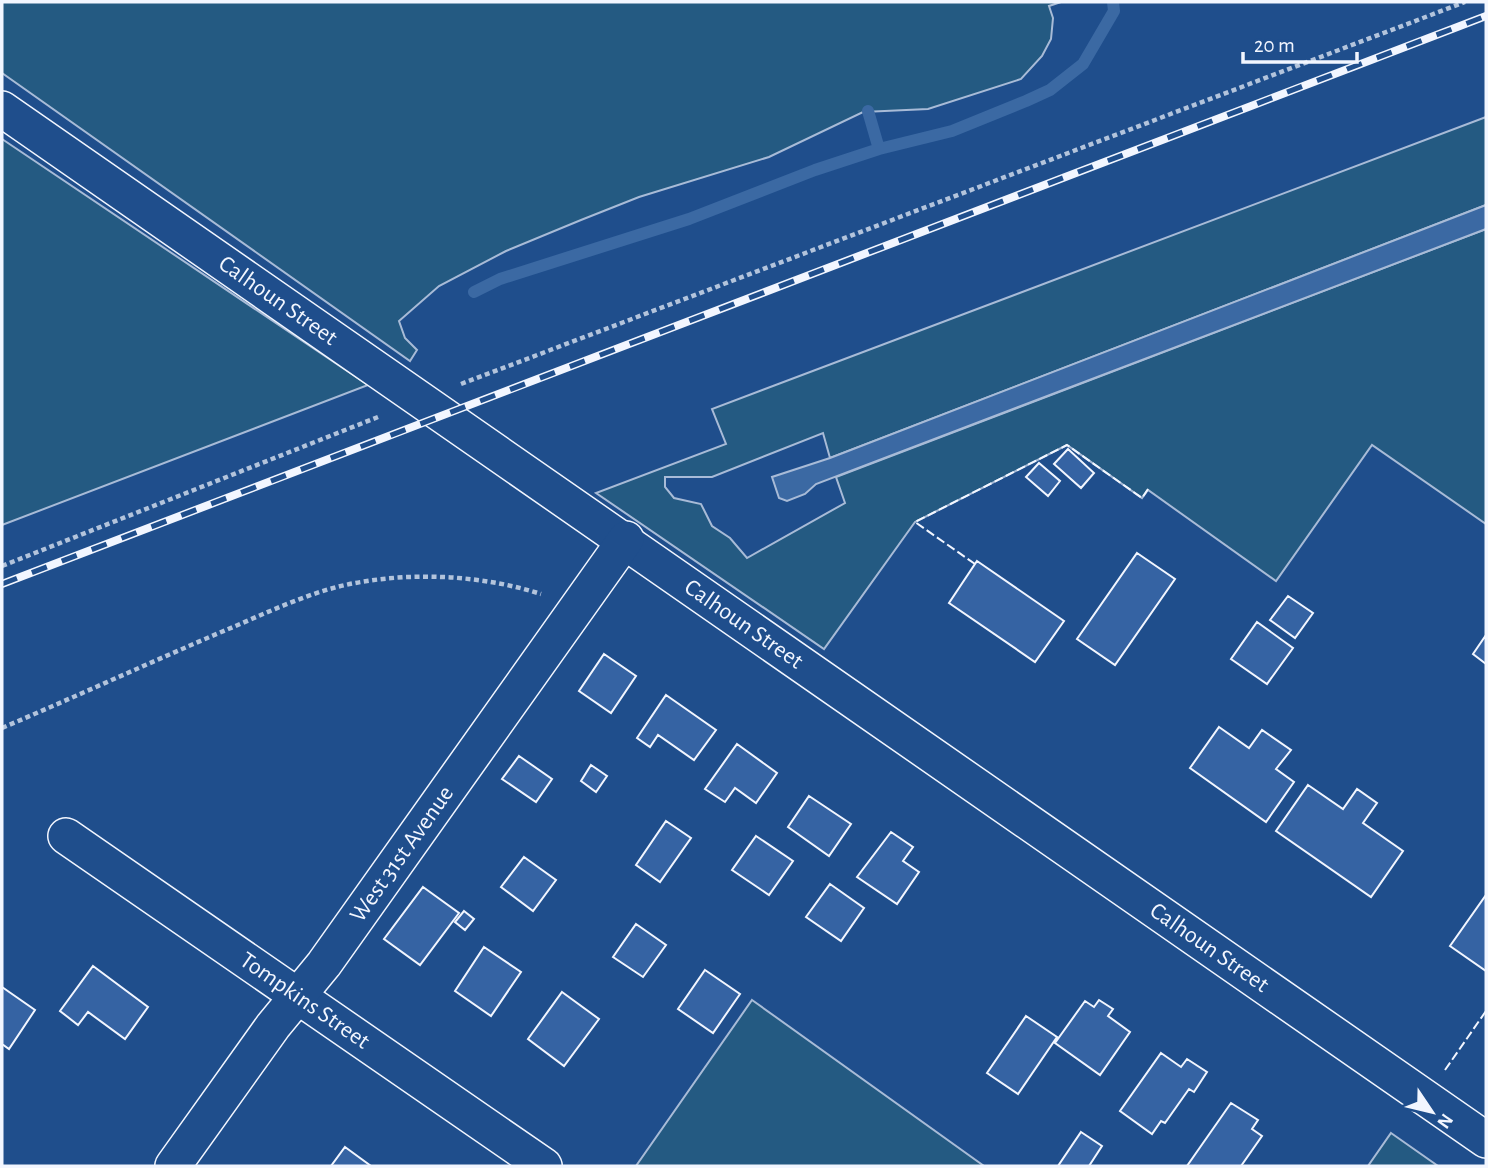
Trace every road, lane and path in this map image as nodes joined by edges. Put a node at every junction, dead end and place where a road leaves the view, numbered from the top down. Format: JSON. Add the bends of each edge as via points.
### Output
{"nodes":[{"id":1,"x":1465,"y":2,"type":"edge"},
{"id":2,"x":2,"y":109,"type":"edge"},
{"id":3,"x":423,"y":399,"type":"junction"},
{"id":4,"x":626,"y":539,"type":"junction"},
{"id":5,"x":2,"y":566,"type":"edge"},
{"id":6,"x":578,"y":606,"type":"junction"},
{"id":7,"x":2,"y":728,"type":"edge"},
{"id":8,"x":66,"y":836,"type":"dead end"},
{"id":9,"x":299,"y":995,"type":"junction"},
{"id":10,"x":1486,"y":1140,"type":"edge"},
{"id":11,"x":173,"y":1166,"type":"edge"},
{"id":12,"x":544,"y":1166,"type":"edge"}],
"edges":[{"from":1,"to":3,"type":"path"},
{"from":2,"to":3,"type":"street","name":"Calhoun Street"},
{"from":3,"to":4,"type":"street","name":"Calhoun Street"},
{"from":3,"to":5,"type":"path"},
{"from":4,"to":6,"type":"street","name":"West 31st Avenue"},
{"from":4,"to":10,"type":"street","name":"Calhoun Street"},
{"from":6,"to":7,"type":"path","via":[[475,580],[363,581],[258,617]]},
{"from":6,"to":9,"type":"street","name":"West 31st Avenue"},
{"from":8,"to":9,"type":"street","name":"Tompkins Street"},
{"from":9,"to":11,"type":"street","name":"West 31st Avenue"},
{"from":9,"to":12,"type":"street","name":"Tompkins Street"}]}
